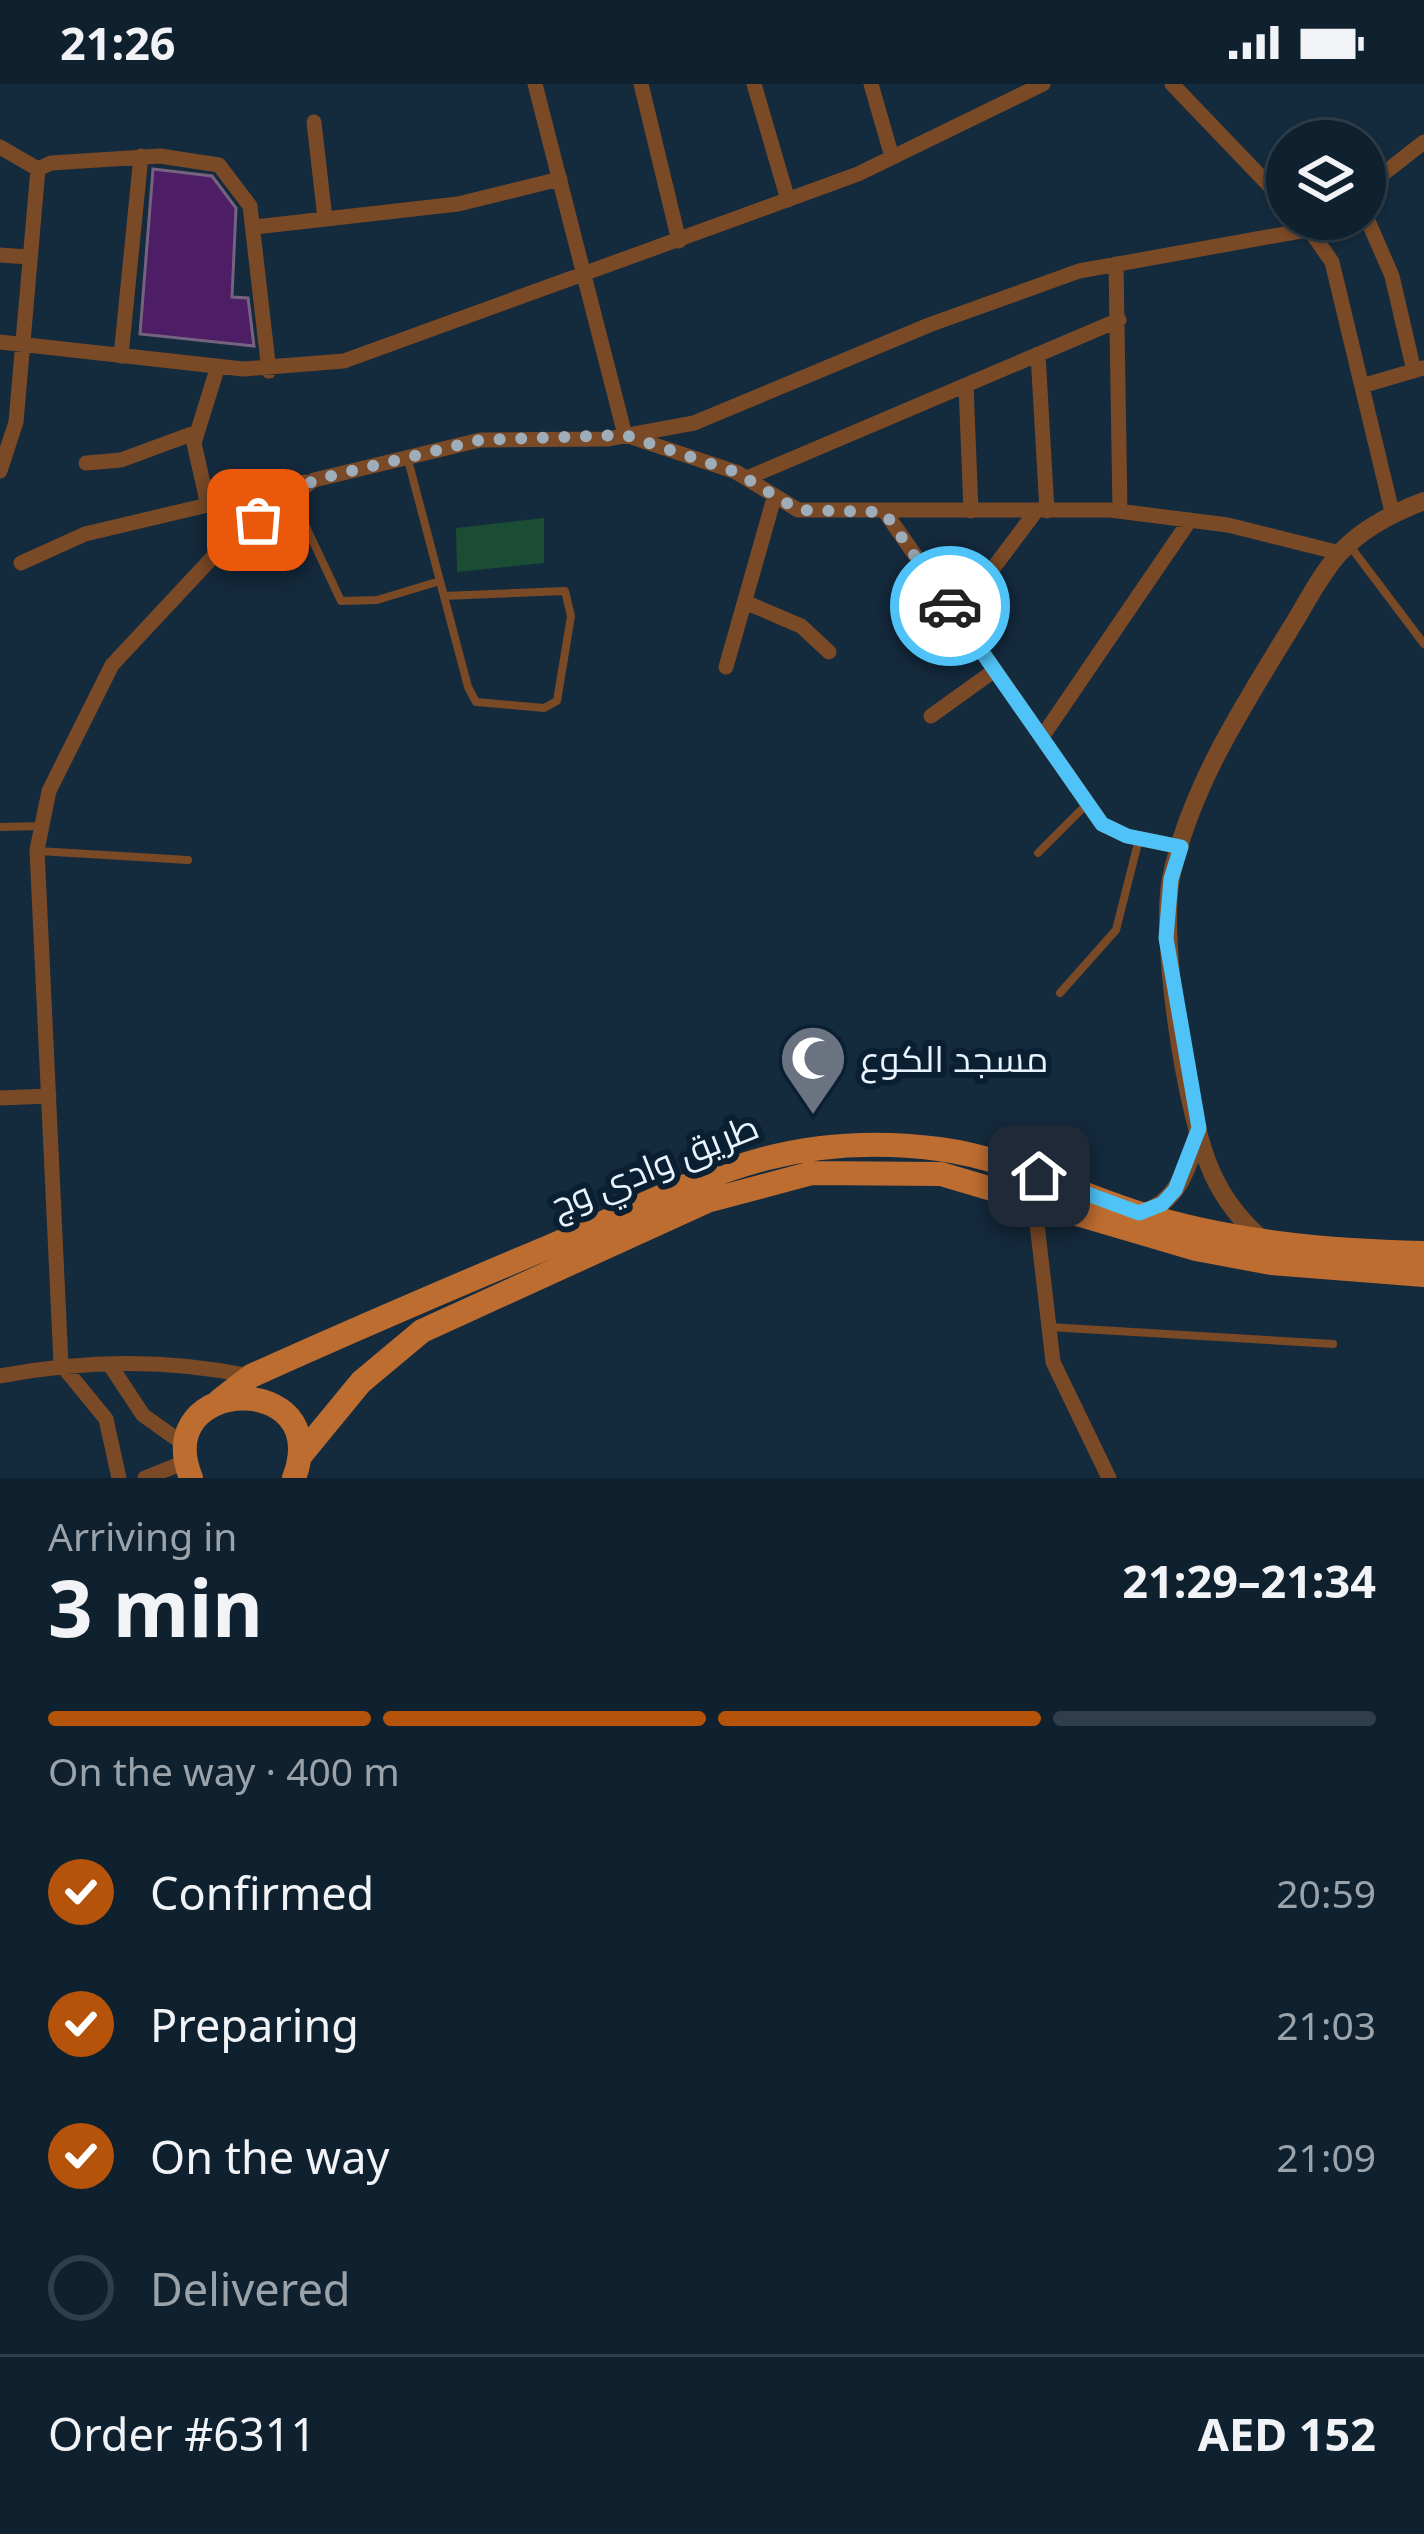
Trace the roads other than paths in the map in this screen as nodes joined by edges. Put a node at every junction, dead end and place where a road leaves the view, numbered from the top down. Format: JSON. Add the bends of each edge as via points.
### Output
{"nodes":[{"id":1,"x":535,"y":84,"type":"edge"},
{"id":2,"x":641,"y":84,"type":"edge"},
{"id":3,"x":754,"y":84,"type":"edge"},
{"id":4,"x":872,"y":84,"type":"edge"},
{"id":5,"x":1043,"y":84,"type":"edge"},
{"id":6,"x":1172,"y":84,"type":"edge"},
{"id":7,"x":314,"y":122,"type":"dead end"},
{"id":8,"x":1424,"y":142,"type":"edge"},
{"id":9,"x":0,"y":147,"type":"edge"},
{"id":10,"x":142,"y":156,"type":"junction"},
{"id":11,"x":892,"y":158,"type":"junction"},
{"id":12,"x":38,"y":169,"type":"junction"},
{"id":13,"x":1386,"y":172,"type":"edge"},
{"id":14,"x":560,"y":178,"type":"junction"},
{"id":15,"x":1266,"y":181,"type":"edge"},
{"id":16,"x":788,"y":200,"type":"junction"},
{"id":17,"x":326,"y":219,"type":"junction"},
{"id":18,"x":255,"y":227,"type":"junction"},
{"id":19,"x":1266,"y":232,"type":"edge"},
{"id":20,"x":1321,"y":240,"type":"edge"},
{"id":21,"x":1376,"y":240,"type":"edge"},
{"id":22,"x":680,"y":241,"type":"junction"},
{"id":23,"x":0,"y":255,"type":"edge"},
{"id":24,"x":28,"y":257,"type":"junction"},
{"id":25,"x":1116,"y":264,"type":"junction"},
{"id":26,"x":585,"y":277,"type":"junction"},
{"id":27,"x":1119,"y":320,"type":"junction"},
{"id":28,"x":0,"y":341,"type":"edge"},
{"id":29,"x":23,"y":344,"type":"junction"},
{"id":30,"x":1038,"y":354,"type":"junction"},
{"id":31,"x":122,"y":356,"type":"junction"},
{"id":32,"x":218,"y":366,"type":"junction"},
{"id":33,"x":1419,"y":369,"type":"edge"},
{"id":34,"x":269,"y":370,"type":"junction"},
{"id":35,"x":966,"y":385,"type":"junction"},
{"id":36,"x":1362,"y":386,"type":"junction"},
{"id":37,"x":197,"y":432,"type":"junction"},
{"id":38,"x":625,"y":435,"type":"junction"},
{"id":39,"x":4,"y":453,"type":"edge"},
{"id":40,"x":408,"y":458,"type":"junction"},
{"id":41,"x":86,"y":463,"type":"dead end"},
{"id":42,"x":0,"y":471,"type":"edge"},
{"id":43,"x":747,"y":478,"type":"junction"},
{"id":44,"x":314,"y":480,"type":"junction"},
{"id":45,"x":292,"y":496,"type":"junction"},
{"id":46,"x":774,"y":498,"type":"junction"},
{"id":47,"x":207,"y":501,"type":"junction"},
{"id":48,"x":1424,"y":501,"type":"edge"},
{"id":49,"x":971,"y":511,"type":"junction"},
{"id":50,"x":1042,"y":511,"type":"junction"},
{"id":51,"x":1120,"y":511,"type":"junction"},
{"id":52,"x":884,"y":512,"type":"junction"},
{"id":53,"x":1393,"y":516,"type":"junction"},
{"id":54,"x":1190,"y":520,"type":"junction"},
{"id":55,"x":1344,"y":549,"type":"junction"},
{"id":56,"x":21,"y":563,"type":"dead end"},
{"id":57,"x":440,"y":581,"type":"junction"},
{"id":58,"x":444,"y":596,"type":"junction"},
{"id":59,"x":745,"y":602,"type":"junction"},
{"id":60,"x":957,"y":616,"type":"junction"},
{"id":61,"x":1424,"y":644,"type":"edge"},
{"id":62,"x":830,"y":652,"type":"dead end"},
{"id":63,"x":726,"y":667,"type":"dead end"},
{"id":64,"x":995,"y":670,"type":"junction"},
{"id":65,"x":931,"y":716,"type":"dead end"},
{"id":66,"x":1042,"y":737,"type":"junction"},
{"id":67,"x":1088,"y":803,"type":"junction"},
{"id":68,"x":42,"y":826,"type":"junction"},
{"id":69,"x":0,"y":827,"type":"edge"},
{"id":70,"x":1139,"y":838,"type":"junction"},
{"id":71,"x":1181,"y":847,"type":"junction"},
{"id":72,"x":37,"y":850,"type":"junction"},
{"id":73,"x":1038,"y":853,"type":"dead end"},
{"id":74,"x":188,"y":860,"type":"dead end"},
{"id":75,"x":1060,"y":993,"type":"dead end"},
{"id":76,"x":50,"y":1096,"type":"junction"},
{"id":77,"x":0,"y":1098,"type":"edge"},
{"id":78,"x":1199,"y":1128,"type":"junction"},
{"id":79,"x":1034,"y":1198,"type":"junction"},
{"id":80,"x":1139,"y":1213,"type":"junction"},
{"id":81,"x":1264,"y":1242,"type":"junction"},
{"id":82,"x":1424,"y":1253,"type":"edge"},
{"id":83,"x":1424,"y":1275,"type":"edge"},
{"id":84,"x":1047,"y":1327,"type":"junction"},
{"id":85,"x":1334,"y":1344,"type":"dead end"},
{"id":86,"x":61,"y":1364,"type":"junction"},
{"id":87,"x":110,"y":1365,"type":"junction"},
{"id":88,"x":0,"y":1376,"type":"edge"},
{"id":89,"x":251,"y":1376,"type":"junction"},
{"id":90,"x":219,"y":1401,"type":"junction"},
{"id":91,"x":186,"y":1467,"type":"edge"},
{"id":92,"x":297,"y":1467,"type":"edge"},
{"id":93,"x":119,"y":1478,"type":"edge"},
{"id":94,"x":145,"y":1478,"type":"edge"},
{"id":95,"x":1109,"y":1478,"type":"edge"}],
"edges":[{"from":1,"to":14,"type":"street"},
{"from":2,"to":22,"type":"street"},
{"from":3,"to":16,"type":"street"},
{"from":4,"to":11,"type":"street"},
{"from":5,"to":11,"type":"street"},
{"from":6,"to":15,"type":"street"},
{"from":7,"to":17,"type":"street"},
{"from":8,"to":13,"type":"street"},
{"from":9,"to":12,"type":"street"},
{"from":10,"to":12,"type":"street"},
{"from":10,"to":18,"type":"street","via":[[219,165],[237,183]]},
{"from":10,"to":31,"type":"street"},
{"from":11,"to":16,"type":"street"},
{"from":12,"to":24,"type":"street"},
{"from":14,"to":17,"type":"street","via":[[458,204]]},
{"from":14,"to":26,"type":"street"},
{"from":16,"to":22,"type":"street"},
{"from":17,"to":18,"type":"street"},
{"from":18,"to":34,"type":"street"},
{"from":19,"to":25,"type":"street"},
{"from":20,"to":36,"type":"street"},
{"from":21,"to":33,"type":"street"},
{"from":22,"to":26,"type":"street"},
{"from":23,"to":24,"type":"street"},
{"from":24,"to":29,"type":"street"},
{"from":25,"to":27,"type":"street"},
{"from":25,"to":38,"type":"street","via":[[929,325],[694,423]]},
{"from":26,"to":34,"type":"street","via":[[373,354]]},
{"from":26,"to":38,"type":"street"},
{"from":27,"to":30,"type":"street"},
{"from":27,"to":51,"type":"street"},
{"from":28,"to":29,"type":"street"},
{"from":29,"to":31,"type":"street"},
{"from":29,"to":39,"type":"street"},
{"from":30,"to":35,"type":"street"},
{"from":30,"to":50,"type":"street"},
{"from":31,"to":32,"type":"street"},
{"from":32,"to":34,"type":"street"},
{"from":32,"to":37,"type":"street"},
{"from":33,"to":36,"type":"street"},
{"from":35,"to":43,"type":"street"},
{"from":35,"to":49,"type":"street"},
{"from":36,"to":53,"type":"street"},
{"from":37,"to":41,"type":"street","via":[[121,460]]},
{"from":37,"to":47,"type":"street"},
{"from":38,"to":40,"type":"street","via":[[480,440]]},
{"from":38,"to":43,"type":"street"},
{"from":39,"to":42,"type":"street"},
{"from":40,"to":44,"type":"street"},
{"from":40,"to":57,"type":"lane"},
{"from":43,"to":46,"type":"street"},
{"from":44,"to":45,"type":"street"},
{"from":44,"to":47,"type":"street"},
{"from":45,"to":57,"type":"lane","via":[[341,601],[377,600]]},
{"from":45,"to":68,"type":"street","via":[[225,544],[112,665],[49,790]]},
{"from":46,"to":52,"type":"street","via":[[798,510]]},
{"from":46,"to":59,"type":"street"},
{"from":47,"to":56,"type":"street","via":[[85,534]]},
{"from":48,"to":53,"type":"street"},
{"from":49,"to":50,"type":"street"},
{"from":49,"to":52,"type":"street"},
{"from":50,"to":51,"type":"street"},
{"from":50,"to":60,"type":"street"},
{"from":51,"to":54,"type":"street"},
{"from":52,"to":60,"type":"street"},
{"from":53,"to":55,"type":"street"},
{"from":54,"to":55,"type":"street"},
{"from":54,"to":66,"type":"street"},
{"from":55,"to":61,"type":"lane"},
{"from":55,"to":71,"type":"street","via":[[1232,725]]},
{"from":57,"to":58,"type":"lane"},
{"from":58,"to":58,"type":"lane","via":[[476,702],[544,708],[557,701],[571,616],[566,591]]},
{"from":59,"to":62,"type":"street","via":[[801,626]]},
{"from":59,"to":63,"type":"street"},
{"from":60,"to":64,"type":"street"},
{"from":64,"to":65,"type":"street"},
{"from":64,"to":66,"type":"street"},
{"from":66,"to":67,"type":"street"},
{"from":67,"to":70,"type":"street","via":[[1102,824]]},
{"from":67,"to":73,"type":"lane"},
{"from":68,"to":69,"type":"lane"},
{"from":68,"to":72,"type":"street"},
{"from":70,"to":71,"type":"street"},
{"from":70,"to":75,"type":"lane","via":[[1116,930]]},
{"from":71,"to":78,"type":"street","via":[[1166,938]]},
{"from":72,"to":74,"type":"lane"},
{"from":72,"to":76,"type":"street"},
{"from":76,"to":77,"type":"street"},
{"from":76,"to":86,"type":"street"},
{"from":78,"to":80,"type":"street","via":[[1175,1190]]},
{"from":78,"to":81,"type":"street","via":[[1218,1184]]},
{"from":79,"to":83,"type":"main road","name":"طريق وادي وج","via":[[1196,1250]]},
{"from":79,"to":84,"type":"street"},
{"from":79,"to":92,"type":"main road","name":"طريق وادي وج","via":[[941,1174],[855,1170],[776,1180],[707,1201],[422,1330],[361,1382]]},
{"from":80,"to":81,"type":"main road","name":"طريق وادي وج"},
{"from":80,"to":89,"type":"main road","name":"طريق وادي وج","via":[[981,1157],[874,1144],[806,1148],[699,1178]]},
{"from":81,"to":82,"type":"main road","name":"طريق وادي وج"},
{"from":84,"to":85,"type":"lane"},
{"from":84,"to":95,"type":"street","via":[[1054,1361]]},
{"from":86,"to":87,"type":"street"},
{"from":86,"to":88,"type":"street"},
{"from":86,"to":93,"type":"street","via":[[106,1419]]},
{"from":87,"to":89,"type":"street"},
{"from":87,"to":91,"type":"street"},
{"from":89,"to":90,"type":"main road","name":"طريق وادي وج"},
{"from":90,"to":91,"type":"main road","name":"طريق وادي وج","via":[[196,1419]]},
{"from":90,"to":92,"type":"main road","via":[[252,1396],[282,1411],[299,1438]]},
{"from":91,"to":94,"type":"street"}]}
